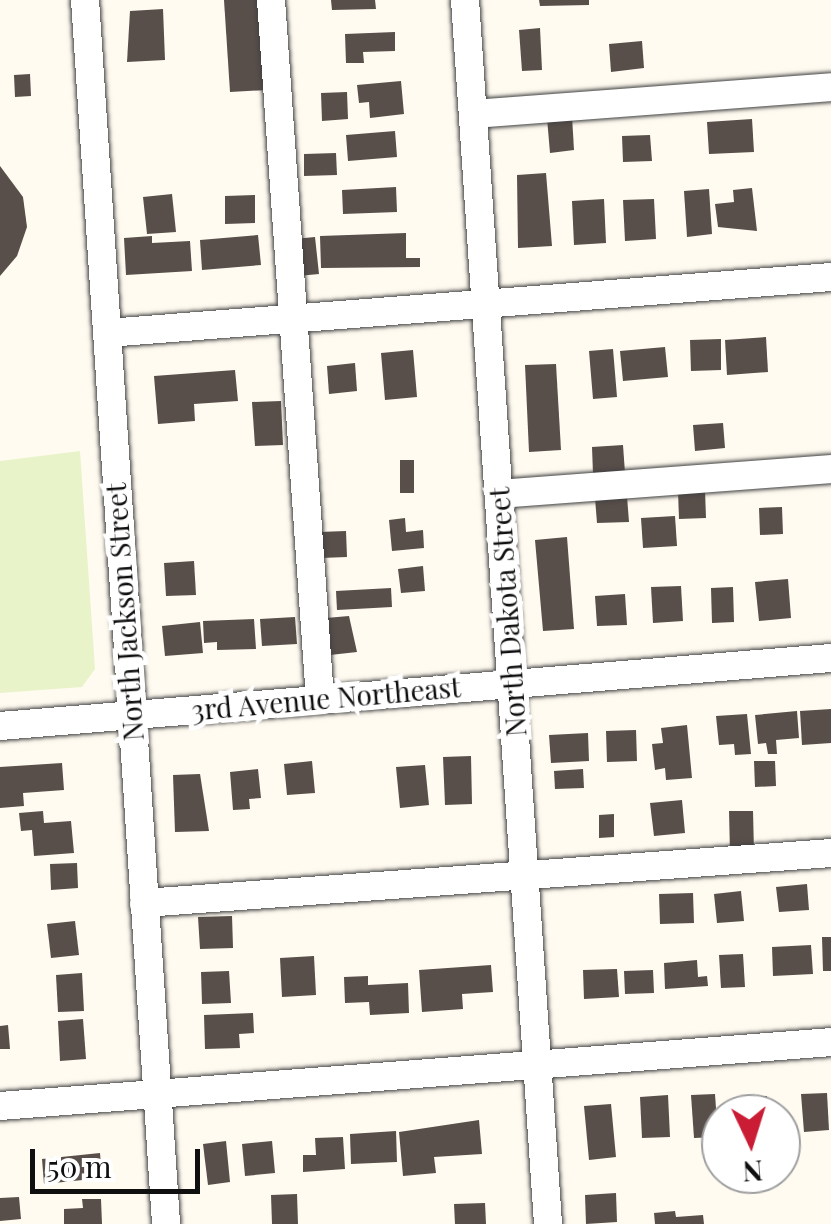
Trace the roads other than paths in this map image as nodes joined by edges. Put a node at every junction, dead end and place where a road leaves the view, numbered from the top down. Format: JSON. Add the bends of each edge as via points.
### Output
{"nodes":[{"id":1,"x":85,"y":0,"type":"edge"},
{"id":2,"x":272,"y":0,"type":"edge"},
{"id":3,"x":465,"y":0,"type":"edge"},
{"id":4,"x":831,"y":87,"type":"edge"},
{"id":5,"x":474,"y":114,"type":"junction"},
{"id":6,"x":831,"y":278,"type":"edge"},
{"id":7,"x":488,"y":305,"type":"junction"},
{"id":8,"x":296,"y":319,"type":"junction"},
{"id":9,"x":107,"y":333,"type":"junction"},
{"id":10,"x":831,"y":469,"type":"edge"},
{"id":11,"x":499,"y":494,"type":"junction"},
{"id":12,"x":831,"y":658,"type":"edge"},
{"id":13,"x":510,"y":683,"type":"junction"},
{"id":14,"x":320,"y":699,"type":"junction"},
{"id":15,"x":130,"y":714,"type":"junction"},
{"id":16,"x":0,"y":726,"type":"edge"},
{"id":17,"x":831,"y":853,"type":"edge"},
{"id":18,"x":525,"y":876,"type":"junction"},
{"id":19,"x":144,"y":903,"type":"junction"},
{"id":20,"x":831,"y":1042,"type":"edge"},
{"id":21,"x":538,"y":1065,"type":"junction"},
{"id":22,"x":158,"y":1094,"type":"junction"},
{"id":23,"x":0,"y":1106,"type":"edge"},
{"id":24,"x":166,"y":1224,"type":"edge"},
{"id":25,"x":548,"y":1224,"type":"edge"}],
"edges":[{"from":1,"to":9,"type":"street","name":"North Jackson Street"},
{"from":2,"to":8,"type":"street"},
{"from":3,"to":5,"type":"street","name":"North Dakota Street"},
{"from":4,"to":5,"type":"street"},
{"from":5,"to":7,"type":"street","name":"North Dakota Street"},
{"from":6,"to":7,"type":"street"},
{"from":7,"to":8,"type":"street"},
{"from":7,"to":11,"type":"street","name":"North Dakota Street"},
{"from":8,"to":9,"type":"street"},
{"from":8,"to":14,"type":"street"},
{"from":9,"to":15,"type":"street","name":"North Jackson Street"},
{"from":10,"to":11,"type":"street"},
{"from":11,"to":13,"type":"street","name":"North Dakota Street"},
{"from":12,"to":13,"type":"street","name":"3rd Avenue Northeast"},
{"from":13,"to":14,"type":"street","name":"3rd Avenue Northeast"},
{"from":13,"to":18,"type":"street","name":"North Dakota Street"},
{"from":14,"to":15,"type":"street","name":"3rd Avenue Northeast"},
{"from":15,"to":16,"type":"street","name":"3rd Avenue Northeast"},
{"from":15,"to":19,"type":"street","name":"North Jackson Street"},
{"from":17,"to":18,"type":"street"},
{"from":18,"to":19,"type":"street"},
{"from":18,"to":21,"type":"street","name":"North Dakota Street"},
{"from":19,"to":22,"type":"street","name":"North Jackson Street"},
{"from":20,"to":21,"type":"street"},
{"from":21,"to":22,"type":"street"},
{"from":21,"to":25,"type":"street","name":"North Dakota Street"},
{"from":22,"to":23,"type":"street"},
{"from":22,"to":24,"type":"street","name":"North Jackson Street"}]}
